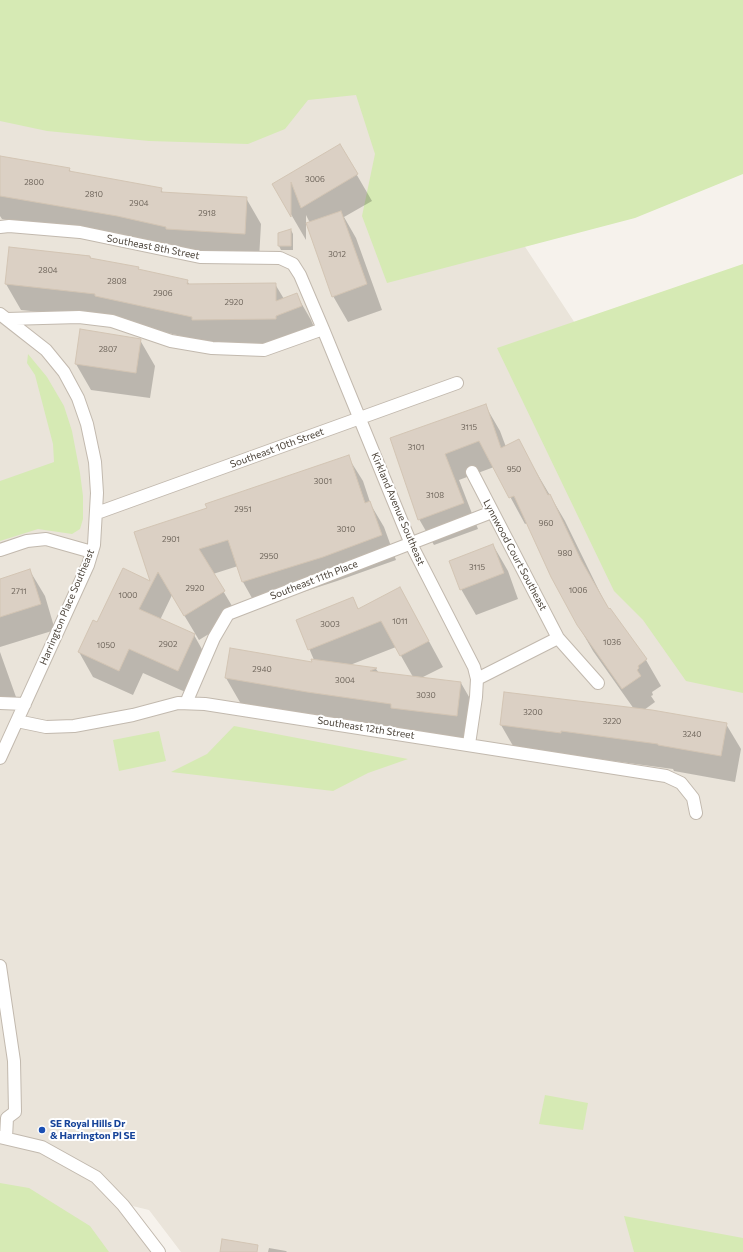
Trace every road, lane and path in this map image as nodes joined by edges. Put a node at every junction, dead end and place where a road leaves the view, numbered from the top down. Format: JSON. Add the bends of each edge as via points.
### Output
{"nodes":[{"id":1,"x":0,"y":227,"type":"edge"},
{"id":2,"x":300,"y":275,"type":"joint"},
{"id":3,"x":4,"y":317,"type":"edge"},
{"id":4,"x":323,"y":329,"type":"junction"},
{"id":5,"x":457,"y":383,"type":"dead end"},
{"id":6,"x":359,"y":418,"type":"junction"},
{"id":7,"x":472,"y":472,"type":"dead end"},
{"id":8,"x":492,"y":512,"type":"junction"},
{"id":9,"x":96,"y":513,"type":"junction"},
{"id":10,"x":411,"y":544,"type":"junction"},
{"id":11,"x":0,"y":550,"type":"edge"},
{"id":12,"x":92,"y":552,"type":"junction"},
{"id":13,"x":558,"y":638,"type":"junction"},
{"id":14,"x":477,"y":679,"type":"junction"},
{"id":15,"x":598,"y":683,"type":"dead end"},
{"id":16,"x":0,"y":703,"type":"edge"},
{"id":17,"x":186,"y":703,"type":"junction"},
{"id":18,"x":25,"y":704,"type":"junction"},
{"id":19,"x":17,"y":721,"type":"junction"},
{"id":20,"x":469,"y":744,"type":"junction"},
{"id":21,"x":0,"y":758,"type":"edge"},
{"id":22,"x":696,"y":812,"type":"dead end"},
{"id":23,"x":0,"y":966,"type":"edge"},
{"id":24,"x":3,"y":1116,"type":"edge"},
{"id":25,"x":3,"y":1137,"type":"edge"},
{"id":26,"x":159,"y":1252,"type":"edge"}],
"edges":[{"from":1,"to":2,"type":"street","name":"Southeast 8th Street","via":[[80,232],[200,257],[280,258],[293,264]]},
{"from":2,"to":4,"type":"street","name":"Kirkland Avenue Southeast"},
{"from":3,"to":4,"type":"street","via":[[79,317],[105,320],[171,341],[227,349],[264,350]]},
{"from":3,"to":9,"type":"street","name":"Harrington Place Southeast","via":[[46,350],[64,372],[78,398],[87,424],[95,462]]},
{"from":4,"to":6,"type":"street","name":"Kirkland Avenue Southeast"},
{"from":5,"to":6,"type":"street","name":"Southeast 10th Street"},
{"from":6,"to":9,"type":"street","name":"Southeast 10th Street"},
{"from":6,"to":10,"type":"street","name":"Kirkland Avenue Southeast"},
{"from":7,"to":8,"type":"street","name":"Lynnwood Court Southeast"},
{"from":8,"to":10,"type":"street","name":"Southeast 11th Place"},
{"from":8,"to":13,"type":"street","name":"Lynnwood Court Southeast"},
{"from":9,"to":12,"type":"street","name":"Harrington Place Southeast"},
{"from":10,"to":14,"type":"street","name":"Kirkland Avenue Southeast","via":[[474,667]]},
{"from":10,"to":17,"type":"street","name":"Southeast 11th Place","via":[[228,614],[214,638]]},
{"from":11,"to":12,"type":"street","via":[[27,540],[46,539]]},
{"from":12,"to":18,"type":"street","name":"Harrington Place Southeast"},
{"from":13,"to":14,"type":"street"},
{"from":13,"to":15,"type":"street","name":"Lynnwood Court Southeast"},
{"from":14,"to":20,"type":"street","name":"Kirkland Avenue Southeast"},
{"from":16,"to":18,"type":"street"},
{"from":17,"to":19,"type":"street","name":"Southeast 12th Street","via":[[74,726],[46,727]]},
{"from":17,"to":20,"type":"street","name":"Southeast 12th Street"},
{"from":18,"to":19,"type":"street","name":"Harrington Place Southeast"},
{"from":19,"to":21,"type":"street","name":"Harrington Place Southeast"},
{"from":20,"to":22,"type":"street","name":"Southeast 12th Street","via":[[666,776],[682,783],[693,798]]},
{"from":23,"to":24,"type":"street","via":[[14,1061],[15,1112]]},
{"from":24,"to":25,"type":"street"},
{"from":25,"to":26,"type":"street","via":[[42,1147],[96,1177],[124,1205]]}]}
